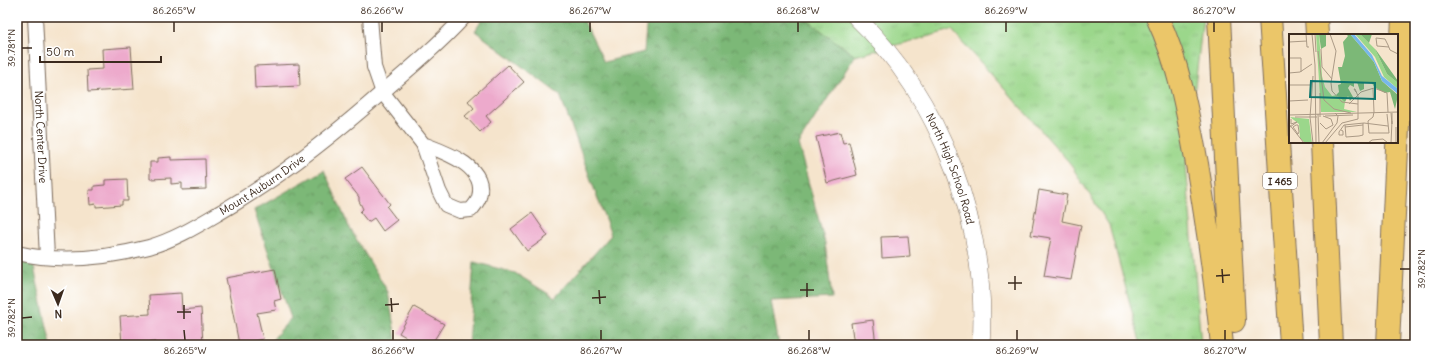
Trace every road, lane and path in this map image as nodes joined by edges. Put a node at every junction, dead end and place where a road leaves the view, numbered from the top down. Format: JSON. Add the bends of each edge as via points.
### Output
{"nodes":[{"id":1,"x":35,"y":17,"type":"edge"},
{"id":2,"x":370,"y":17,"type":"edge"},
{"id":3,"x":464,"y":17,"type":"edge"},
{"id":4,"x":856,"y":17,"type":"edge"},
{"id":5,"x":1157,"y":17,"type":"edge"},
{"id":6,"x":1219,"y":17,"type":"edge"},
{"id":7,"x":1270,"y":17,"type":"edge"},
{"id":8,"x":1316,"y":17,"type":"edge"},
{"id":9,"x":1403,"y":17,"type":"edge"},
{"id":10,"x":1317,"y":34,"type":"edge"},
{"id":11,"x":383,"y":93,"type":"junction"},
{"id":12,"x":1398,"y":126,"type":"edge"},
{"id":13,"x":1322,"y":143,"type":"edge"},
{"id":14,"x":1397,"y":143,"type":"edge"},
{"id":15,"x":423,"y":144,"type":"junction"},
{"id":16,"x":17,"y":253,"type":"edge"},
{"id":17,"x":47,"y":257,"type":"junction"},
{"id":18,"x":981,"y":345,"type":"edge"},
{"id":19,"x":1222,"y":345,"type":"edge"},
{"id":20,"x":1235,"y":345,"type":"edge"},
{"id":21,"x":1290,"y":345,"type":"edge"},
{"id":22,"x":1331,"y":345,"type":"edge"},
{"id":23,"x":1388,"y":345,"type":"edge"}],
"edges":[{"from":1,"to":17,"type":"street","name":"North Center Drive"},
{"from":2,"to":11,"type":"street","via":[[374,67]]},
{"from":3,"to":11,"type":"street","name":"Mount Auburn Drive"},
{"from":4,"to":18,"type":"street","name":"North High School Road","via":[[882,45],[914,89],[936,127],[954,170],[975,246],[981,290]]},
{"from":5,"to":19,"type":"highway","via":[[1184,98],[1206,219]]},
{"from":6,"to":20,"type":"highway"},
{"from":7,"to":21,"type":"highway","number":"I 465"},
{"from":8,"to":10,"type":"highway"},
{"from":9,"to":12,"type":"highway"},
{"from":11,"to":15,"type":"street"},
{"from":11,"to":17,"type":"street","name":"Mount Auburn Drive","via":[[310,153],[236,203],[185,233],[149,247],[111,255]]},
{"from":13,"to":22,"type":"highway"},
{"from":14,"to":23,"type":"highway"},
{"from":15,"to":15,"type":"street","via":[[446,205],[460,211],[471,210],[479,198],[480,186],[473,170],[464,162]]},
{"from":16,"to":17,"type":"street","name":"Mount Auburn Drive"}]}
